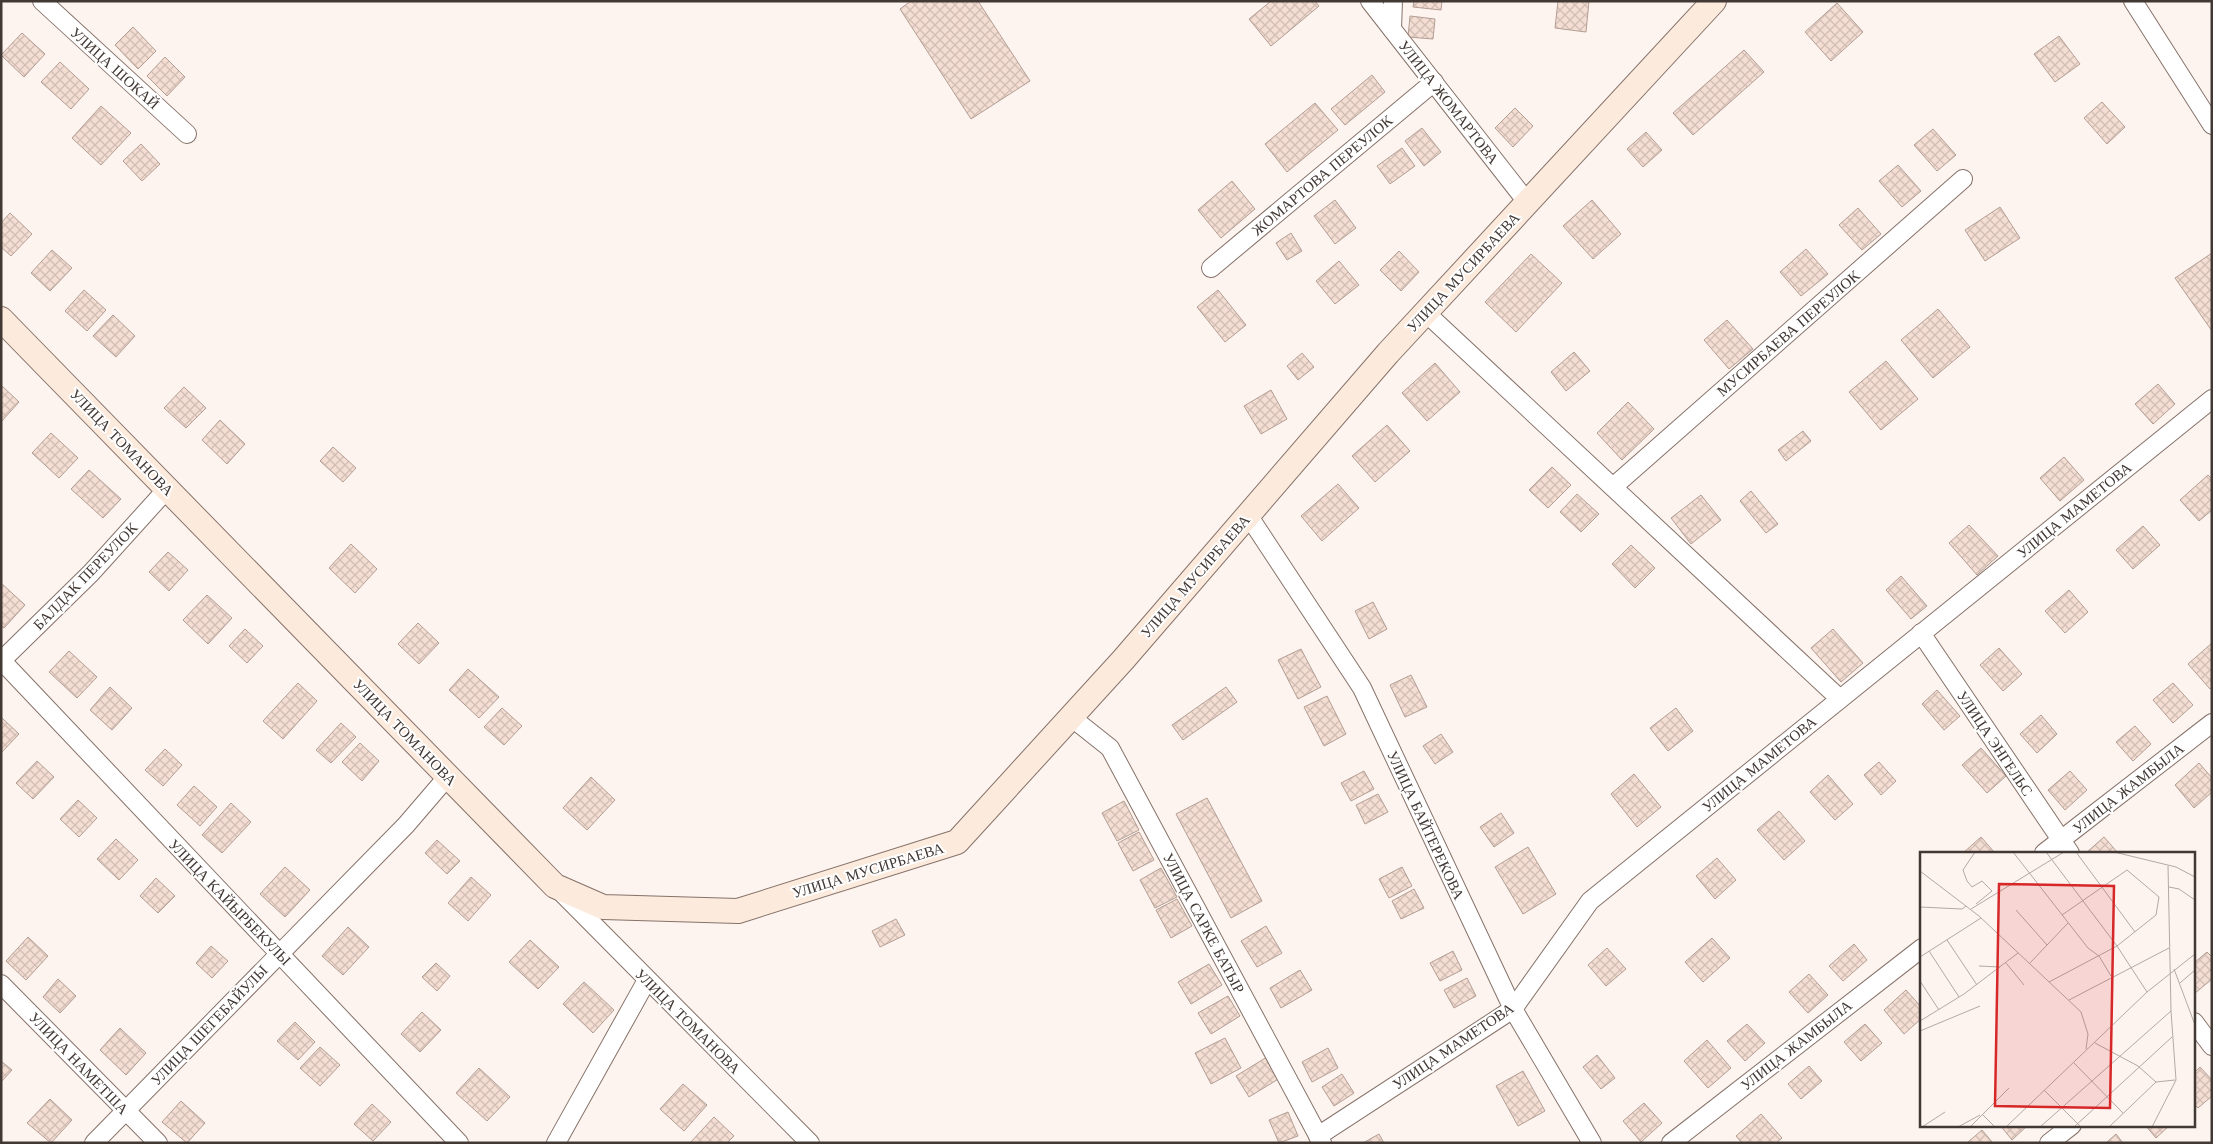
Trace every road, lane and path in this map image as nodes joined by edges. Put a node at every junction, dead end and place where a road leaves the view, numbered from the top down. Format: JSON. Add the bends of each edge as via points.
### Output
{"nodes":[{"id":1,"x":42,"y":1,"type":"edge"},
{"id":2,"x":1370,"y":1,"type":"edge"},
{"id":3,"x":1393,"y":1,"type":"edge"},
{"id":4,"x":1714,"y":1,"type":"edge"},
{"id":5,"x":2133,"y":1,"type":"edge"},
{"id":6,"x":1392,"y":29,"type":"junction"},
{"id":7,"x":1434,"y":82,"type":"junction"},
{"id":8,"x":2212,"y":125,"type":"edge"},
{"id":9,"x":187,"y":134,"type":"dead end"},
{"id":10,"x":1963,"y":179,"type":"dead end"},
{"id":11,"x":1527,"y":202,"type":"junction"},
{"id":12,"x":1211,"y":268,"type":"dead end"},
{"id":13,"x":1425,"y":312,"type":"junction"},
{"id":14,"x":1,"y":319,"type":"edge"},
{"id":15,"x":2212,"y":398,"type":"edge"},
{"id":16,"x":1613,"y":487,"type":"junction"},
{"id":17,"x":167,"y":489,"type":"junction"},
{"id":18,"x":1248,"y":515,"type":"junction"},
{"id":19,"x":1922,"y":633,"type":"junction"},
{"id":20,"x":1,"y":661,"type":"edge"},
{"id":21,"x":1840,"y":699,"type":"junction"},
{"id":22,"x":1071,"y":717,"type":"junction"},
{"id":23,"x":2212,"y":722,"type":"edge"},
{"id":24,"x":448,"y":776,"type":"junction"},
{"id":25,"x":2065,"y":846,"type":"edge"},
{"id":26,"x":2047,"y":852,"type":"edge"},
{"id":27,"x":555,"y":886,"type":"junction"},
{"id":28,"x":1920,"y":950,"type":"edge"},
{"id":29,"x":279,"y":952,"type":"junction"},
{"id":30,"x":648,"y":980,"type":"junction"},
{"id":31,"x":1,"y":984,"type":"edge"},
{"id":32,"x":1512,"y":1009,"type":"junction"},
{"id":33,"x":2200,"y":1027,"type":"edge"},
{"id":34,"x":2212,"y":1046,"type":"edge"},
{"id":35,"x":126,"y":1111,"type":"junction"},
{"id":36,"x":2071,"y":1126,"type":"edge"},
{"id":37,"x":1320,"y":1139,"type":"edge"},
{"id":38,"x":94,"y":1143,"type":"edge"},
{"id":39,"x":158,"y":1143,"type":"edge"},
{"id":40,"x":459,"y":1143,"type":"edge"},
{"id":41,"x":556,"y":1143,"type":"edge"},
{"id":42,"x":810,"y":1143,"type":"edge"},
{"id":43,"x":1592,"y":1143,"type":"edge"},
{"id":44,"x":1671,"y":1143,"type":"edge"},
{"id":45,"x":2049,"y":1143,"type":"edge"}],
"edges":[{"from":1,"to":9,"type":"street","name":"УЛИЦА ШОКАЙ"},
{"from":2,"to":6,"type":"street","name":"УЛИЦА ЖОМАРТОВА"},
{"from":3,"to":6,"type":"street"},
{"from":4,"to":11,"type":"street","name":"УЛИЦА МУСИРБАЕВА"},
{"from":5,"to":8,"type":"street"},
{"from":6,"to":7,"type":"street","name":"УЛИЦА ЖОМАРТОВА"},
{"from":7,"to":11,"type":"street","name":"УЛИЦА ЖОМАРТОВА"},
{"from":7,"to":12,"type":"street","name":"ЖОМАРТОВА ПЕРЕУЛОК"},
{"from":10,"to":16,"type":"street","name":"МУСИРБАЕВА ПЕРЕУЛОК"},
{"from":11,"to":13,"type":"street","name":"УЛИЦА МУСИРБАЕВА"},
{"from":13,"to":16,"type":"street"},
{"from":13,"to":18,"type":"street","name":"УЛИЦА МУСИРБАЕВА"},
{"from":14,"to":17,"type":"street","name":"УЛИЦА ТОМАНОВА"},
{"from":15,"to":19,"type":"street","name":"УЛИЦА МАМЕТОВА"},
{"from":16,"to":21,"type":"street"},
{"from":17,"to":20,"type":"street","name":"БАЛДАК ПЕРЕУЛОК","via":[[91,573]]},
{"from":17,"to":24,"type":"street","name":"УЛИЦА ТОМАНОВА"},
{"from":18,"to":22,"type":"street","name":"УЛИЦА МУСИРБАЕВА"},
{"from":18,"to":32,"type":"street","name":"УЛИЦА БАЙТЕРЕКОВА","via":[[1362,688]]},
{"from":19,"to":21,"type":"street","name":"УЛИЦА МАМЕТОВА"},
{"from":19,"to":25,"type":"street","name":"УЛИЦА ЭНГЕЛЬС"},
{"from":20,"to":29,"type":"street","name":"УЛИЦА КАЙЫРБЕКУЛЫ"},
{"from":21,"to":32,"type":"street","name":"УЛИЦА МАМЕТОВА","via":[[1590,901]]},
{"from":22,"to":27,"type":"street","name":"УЛИЦА МУСИРБАЕВА","via":[[957,842],[738,911],[603,907]]},
{"from":22,"to":37,"type":"street","name":"УЛИЦА САРКЕ БАТЫР","via":[[1110,748]]},
{"from":23,"to":25,"type":"street","name":"УЛИЦА ЖАМБЫЛА"},
{"from":24,"to":27,"type":"street","name":"УЛИЦА ТОМАНОВА"},
{"from":24,"to":29,"type":"street","name":"УЛИЦА ШЕГЕБАЙУЛЫ","via":[[406,825]]},
{"from":25,"to":26,"type":"street","name":"УЛИЦА ЖАМБЫЛА"},
{"from":27,"to":30,"type":"street","name":"УЛИЦА ТОМАНОВА"},
{"from":28,"to":44,"type":"street","name":"УЛИЦА ЖАМБЫЛА"},
{"from":29,"to":35,"type":"street","name":"УЛИЦА ШЕГЕБАЙУЛЫ"},
{"from":29,"to":40,"type":"street","name":"УЛИЦА КАЙЫРБЕКУЛЫ"},
{"from":30,"to":41,"type":"street"},
{"from":30,"to":42,"type":"street","name":"УЛИЦА ТОМАНОВА"},
{"from":31,"to":35,"type":"street","name":"УЛИЦА НАМЕТША"},
{"from":32,"to":37,"type":"street","name":"УЛИЦА МАМЕТОВА"},
{"from":32,"to":43,"type":"street","name":"УЛИЦА БАЙТЕРЕКОВА"},
{"from":33,"to":34,"type":"street"},
{"from":35,"to":38,"type":"street","name":"УЛИЦА ШЕГЕБАЙУЛЫ"},
{"from":35,"to":39,"type":"street","name":"УЛИЦА НАМЕТША"},
{"from":36,"to":45,"type":"street"}]}
